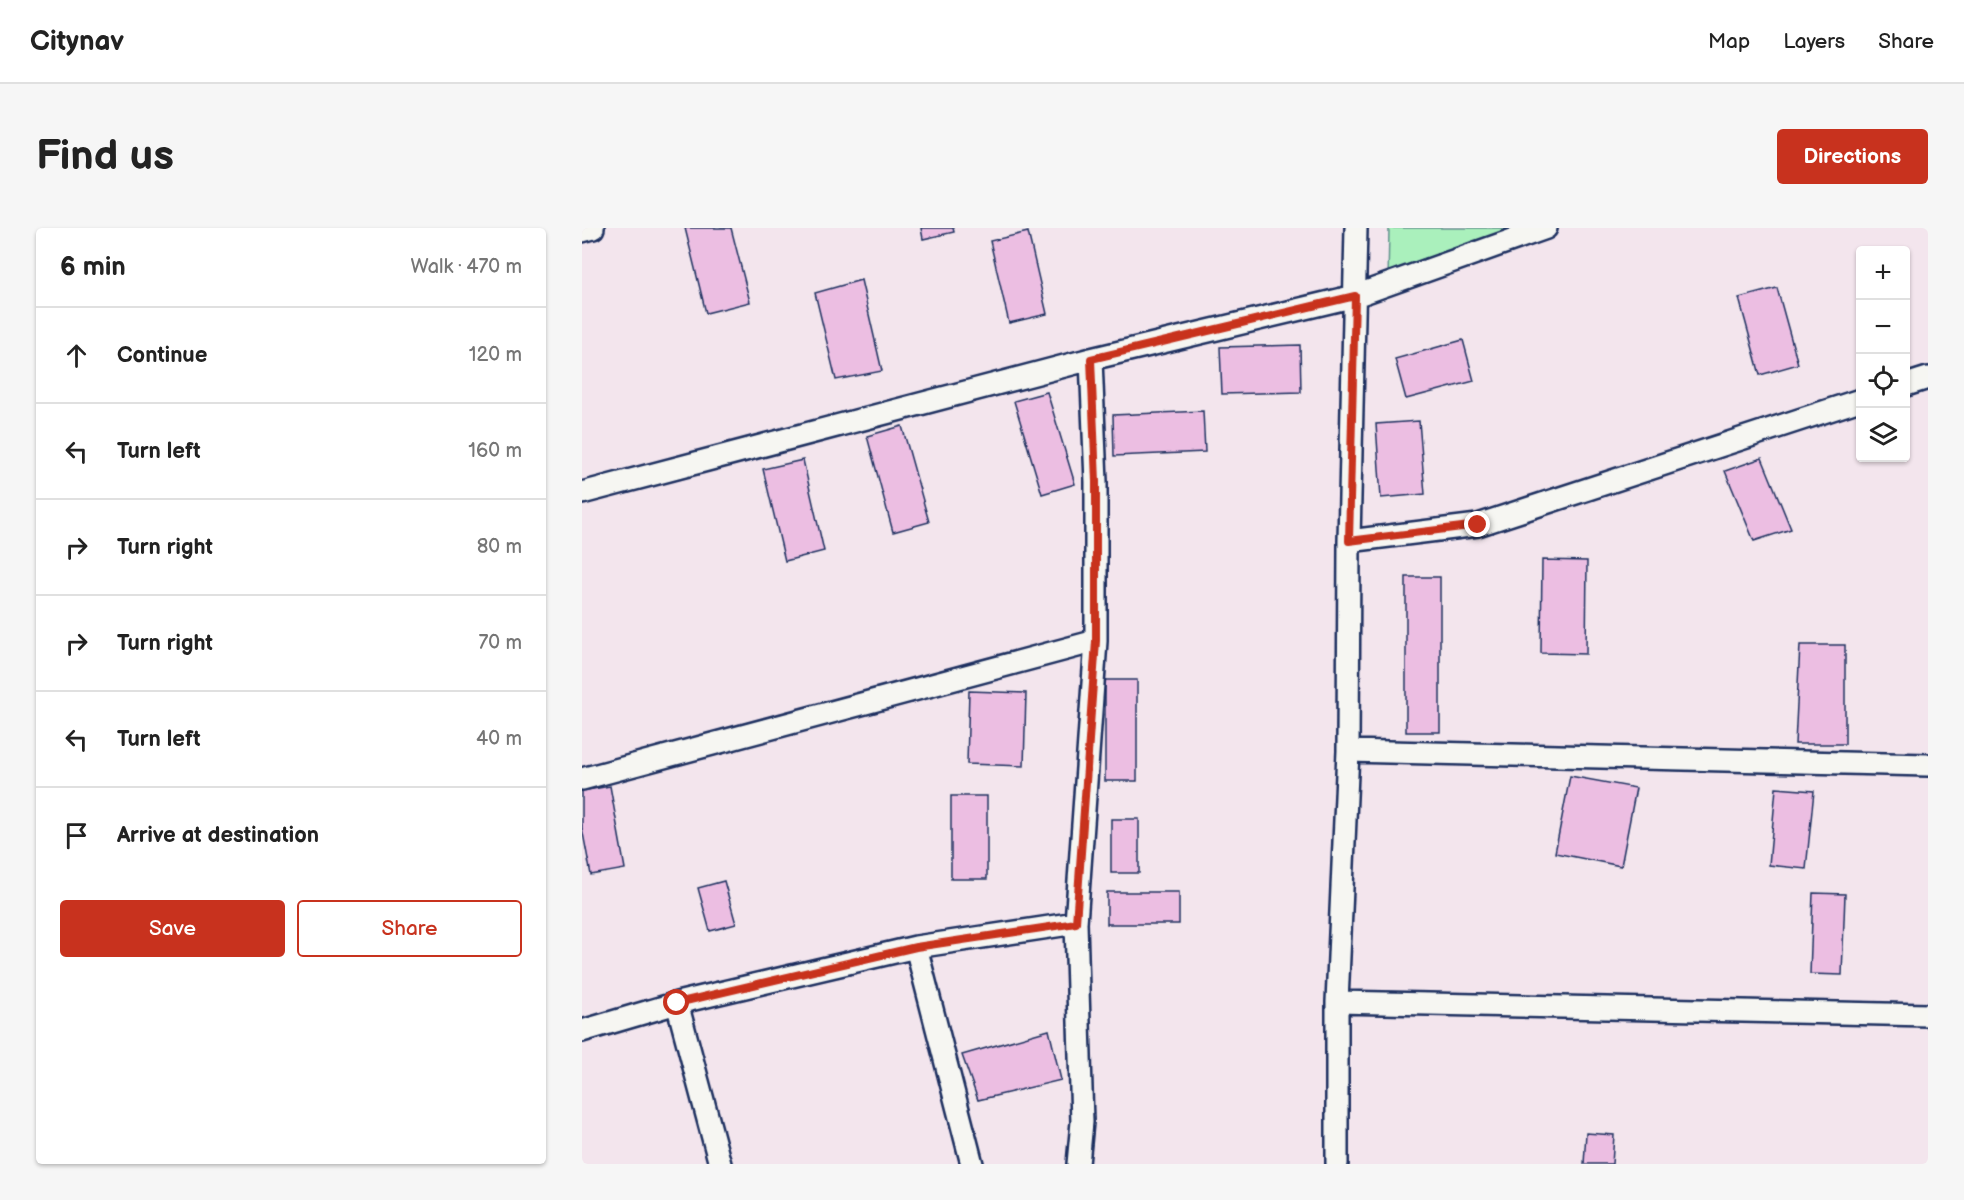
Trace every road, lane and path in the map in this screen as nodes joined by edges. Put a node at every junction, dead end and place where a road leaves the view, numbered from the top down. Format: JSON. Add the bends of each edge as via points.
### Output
{"nodes":[{"id":1,"x":593,"y":228,"type":"edge"},
{"id":2,"x":1356,"y":228,"type":"edge"},
{"id":3,"x":1546,"y":228,"type":"edge"},
{"id":4,"x":582,"y":231,"type":"edge"},
{"id":5,"x":1355,"y":296,"type":"junction"},
{"id":6,"x":1091,"y":359,"type":"junction"},
{"id":7,"x":1928,"y":378,"type":"edge"},
{"id":8,"x":1910,"y":383,"type":"edge"},
{"id":9,"x":1856,"y":401,"type":"edge"},
{"id":10,"x":582,"y":493,"type":"edge"},
{"id":11,"x":1349,"y":541,"type":"junction"},
{"id":12,"x":1096,"y":641,"type":"junction"},
{"id":13,"x":1348,"y":751,"type":"junction"},
{"id":14,"x":1928,"y":765,"type":"edge"},
{"id":15,"x":582,"y":779,"type":"edge"},
{"id":16,"x":1076,"y":923,"type":"junction"},
{"id":17,"x":916,"y":947,"type":"junction"},
{"id":18,"x":1337,"y":1002,"type":"junction"},
{"id":19,"x":677,"y":1003,"type":"junction"},
{"id":20,"x":1928,"y":1015,"type":"edge"},
{"id":21,"x":582,"y":1031,"type":"edge"},
{"id":22,"x":720,"y":1164,"type":"edge"},
{"id":23,"x":972,"y":1164,"type":"edge"},
{"id":24,"x":1078,"y":1164,"type":"edge"},
{"id":25,"x":1336,"y":1164,"type":"edge"}],
"edges":[{"from":1,"to":4,"type":"street"},
{"from":2,"to":5,"type":"street"},
{"from":3,"to":5,"type":"street"},
{"from":5,"to":6,"type":"street"},
{"from":5,"to":11,"type":"street"},
{"from":6,"to":10,"type":"street"},
{"from":6,"to":12,"type":"street"},
{"from":7,"to":8,"type":"street"},
{"from":9,"to":11,"type":"street","via":[[1478,525]]},
{"from":11,"to":13,"type":"street"},
{"from":12,"to":15,"type":"street"},
{"from":12,"to":16,"type":"street"},
{"from":13,"to":14,"type":"street"},
{"from":13,"to":18,"type":"street"},
{"from":16,"to":17,"type":"street"},
{"from":16,"to":24,"type":"street","via":[[1082,1122]]},
{"from":17,"to":19,"type":"street"},
{"from":17,"to":23,"type":"street"},
{"from":18,"to":20,"type":"street"},
{"from":18,"to":25,"type":"street"},
{"from":19,"to":21,"type":"street"},
{"from":19,"to":22,"type":"street"}]}
